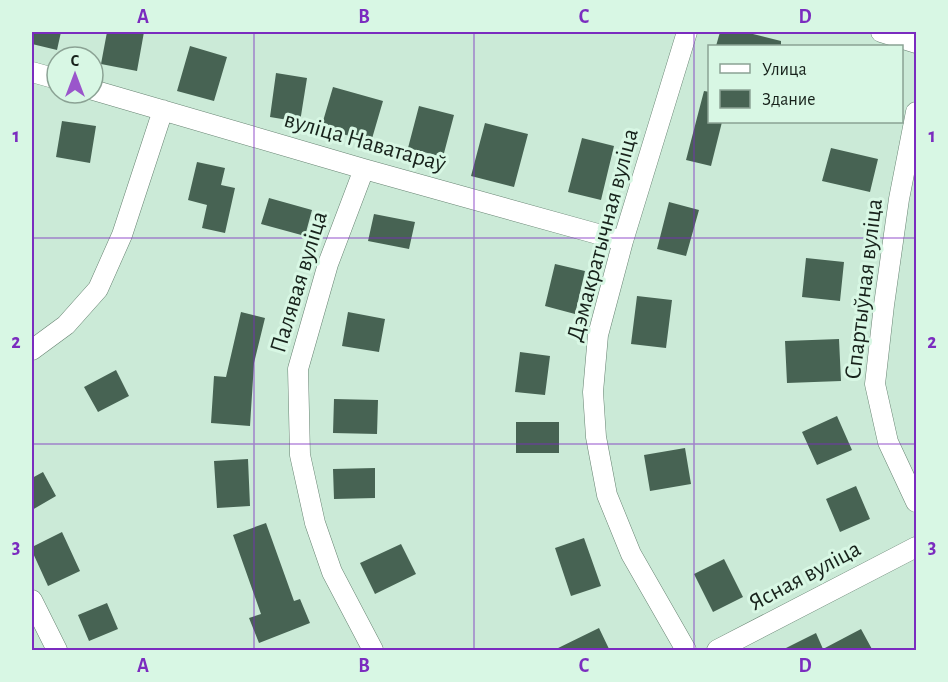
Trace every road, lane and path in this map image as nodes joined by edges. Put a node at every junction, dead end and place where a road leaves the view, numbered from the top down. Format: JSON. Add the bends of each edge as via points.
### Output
{"nodes":[{"id":1,"x":687,"y":32,"type":"edge"},
{"id":2,"x":881,"y":32,"type":"edge"},
{"id":3,"x":916,"y":43,"type":"edge"},
{"id":4,"x":105,"y":93,"type":"edge"},
{"id":5,"x":163,"y":110,"type":"junction"},
{"id":6,"x":916,"y":112,"type":"edge"},
{"id":7,"x":364,"y":170,"type":"junction"},
{"id":8,"x":623,"y":241,"type":"junction"},
{"id":9,"x":32,"y":350,"type":"edge"},
{"id":10,"x":916,"y":502,"type":"edge"},
{"id":11,"x":916,"y":547,"type":"edge"},
{"id":12,"x":32,"y":600,"type":"edge"},
{"id":13,"x":57,"y":651,"type":"edge"},
{"id":14,"x":373,"y":651,"type":"edge"},
{"id":15,"x":686,"y":651,"type":"edge"},
{"id":16,"x":717,"y":651,"type":"edge"}],
"edges":[{"from":1,"to":8,"type":"street","name":"Дэмакратычная вуліца"},
{"from":2,"to":3,"type":"street"},
{"from":4,"to":5,"type":"street","name":"вуліца Наватараў"},
{"from":5,"to":7,"type":"street","name":"вуліца Наватараў"},
{"from":5,"to":9,"type":"street","via":[[122,236],[98,289],[66,325]]},
{"from":6,"to":10,"type":"street","name":"Спартыўная вуліца","via":[[899,199],[875,384],[888,442]]},
{"from":7,"to":8,"type":"street","name":"вуліца Наватараў"},
{"from":7,"to":14,"type":"street","name":"Палявая вуліца","via":[[328,264],[298,369],[299,433],[315,523],[332,572]]},
{"from":8,"to":15,"type":"street","name":"Дэмакратычная вуліца","via":[[598,335],[593,392],[596,438],[607,495],[631,554]]},
{"from":11,"to":16,"type":"street","name":"Ясная вуліца"},
{"from":12,"to":13,"type":"street"}]}
